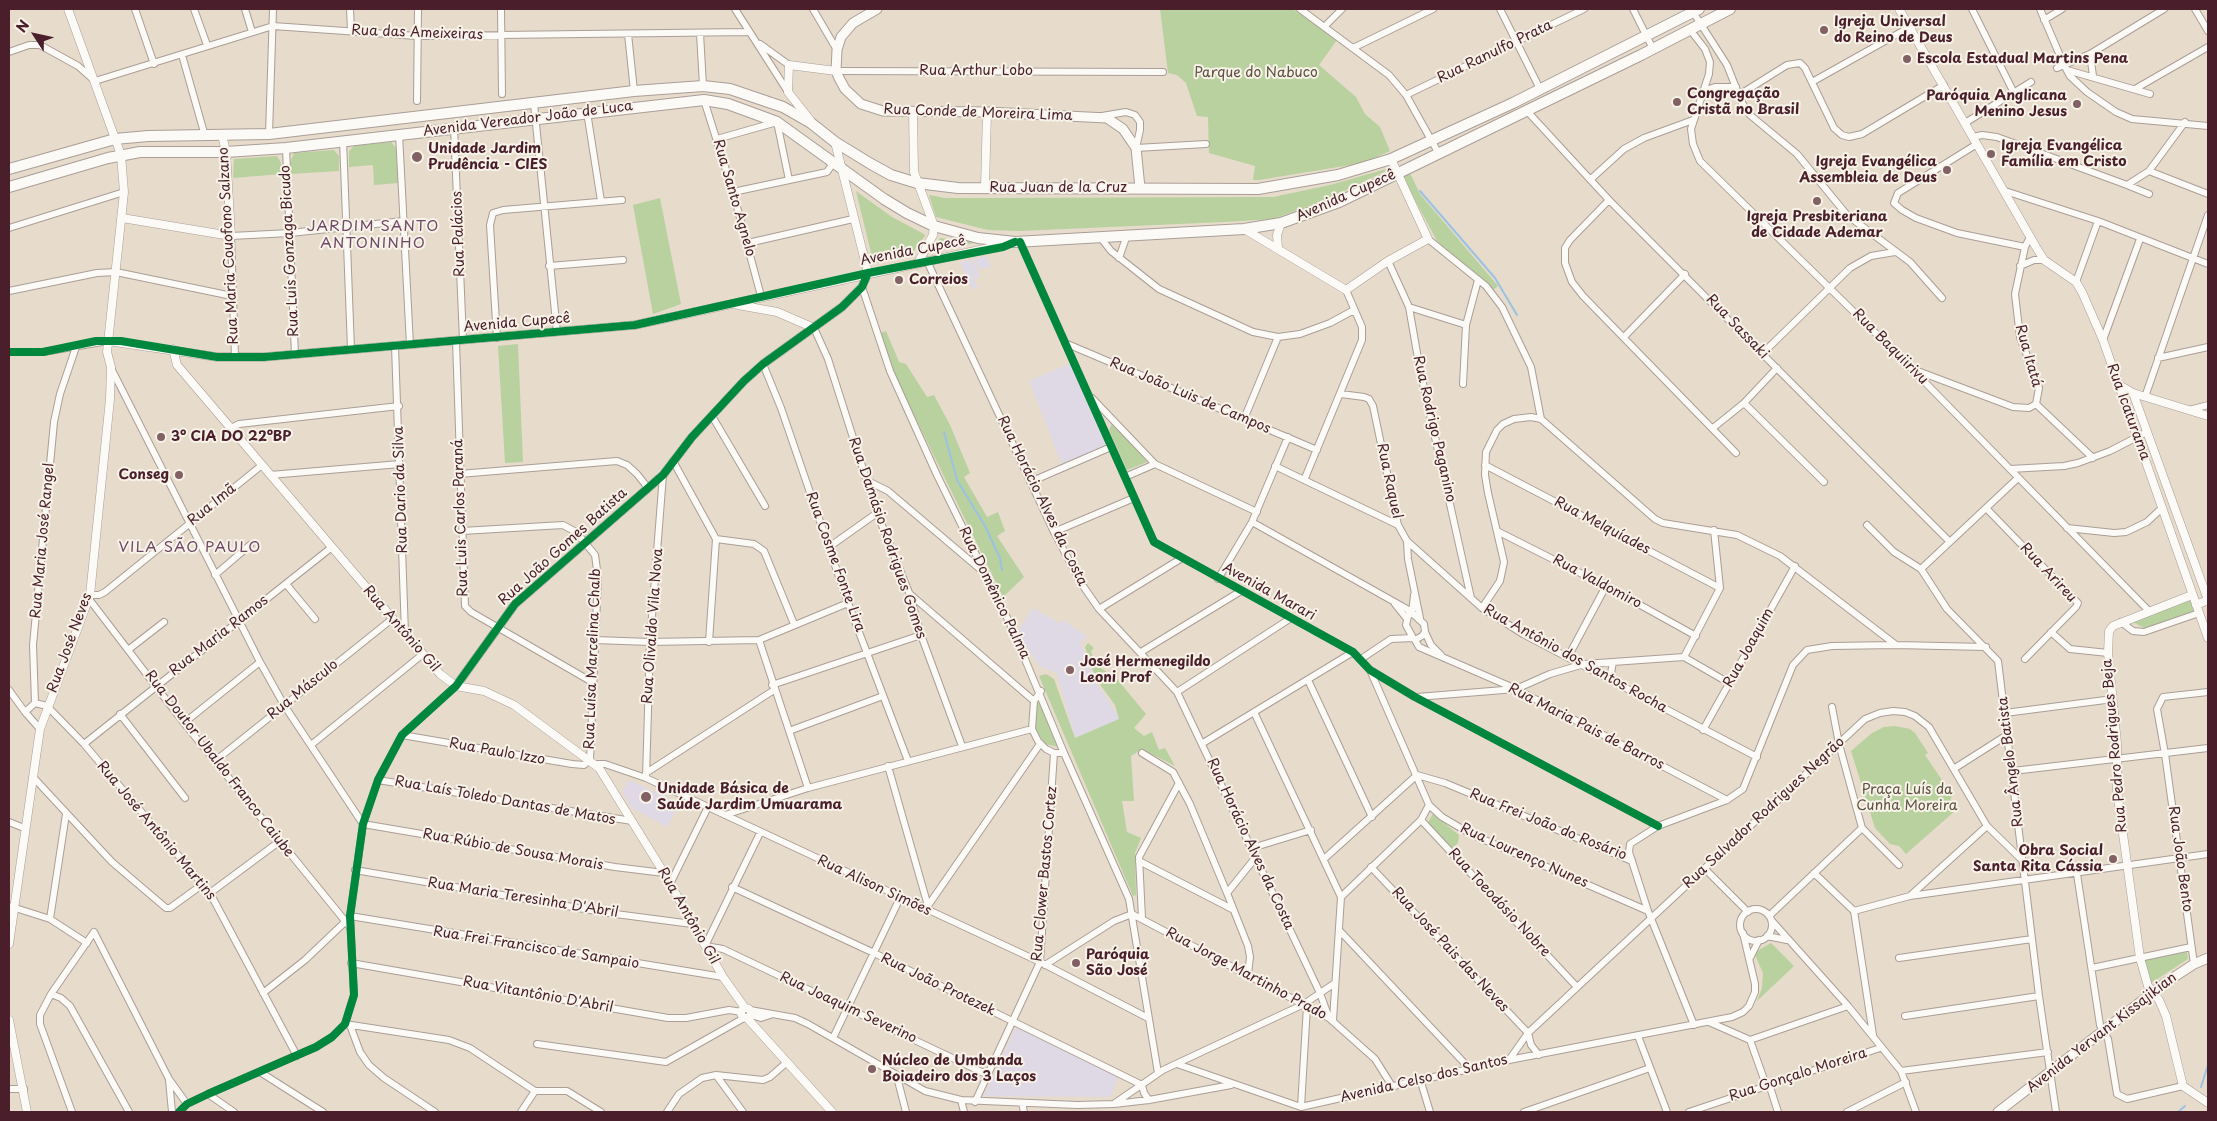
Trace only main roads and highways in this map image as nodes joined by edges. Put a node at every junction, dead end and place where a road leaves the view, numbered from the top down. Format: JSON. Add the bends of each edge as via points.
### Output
{"nodes":[{"id":1,"x":877,"y":9,"type":"edge"},
{"id":2,"x":1730,"y":9,"type":"edge"},
{"id":3,"x":1696,"y":10,"type":"edge"},
{"id":4,"x":703,"y":86,"type":"joint"},
{"id":5,"x":9,"y":169,"type":"edge"},
{"id":6,"x":9,"y":187,"type":"edge"},
{"id":7,"x":1140,"y":188,"type":"junction"},
{"id":8,"x":1017,"y":242,"type":"joint"},
{"id":9,"x":2208,"y":958,"type":"edge"},
{"id":10,"x":1998,"y":1112,"type":"edge"}],
"edges":[{"from":1,"to":7,"type":"main road","name":"Rua Conde de Moreira Lima","via":[[853,23],[841,37],[836,50],[836,71],[845,89],[861,104],[883,111],[1100,116],[1123,129],[1136,148]]},
{"from":2,"to":8,"type":"main road","name":"Avenida Cupecê","via":[[1314,213],[1244,229]]},
{"from":3,"to":7,"type":"main road","name":"Rua Juan de la Cruz","via":[[1430,141],[1391,159],[1338,176],[1283,186]]},
{"from":4,"to":5,"type":"main road","name":"Avenida Vereador João de Luca","via":[[634,91],[269,134],[115,139]]},
{"from":4,"to":7,"type":"main road","name":"Rua Juan de la Cruz","via":[[730,89],[793,106],[835,142],[891,175],[917,183],[946,188]]},
{"from":6,"to":8,"type":"main road","name":"Avenida Vereador João de Luca","via":[[120,155],[286,148],[704,100],[728,104],[780,124],[884,199],[934,226],[978,238]]},
{"from":9,"to":10,"type":"main road","name":"Avenida Yervant Kissajikian","via":[[2153,993]]}]}
